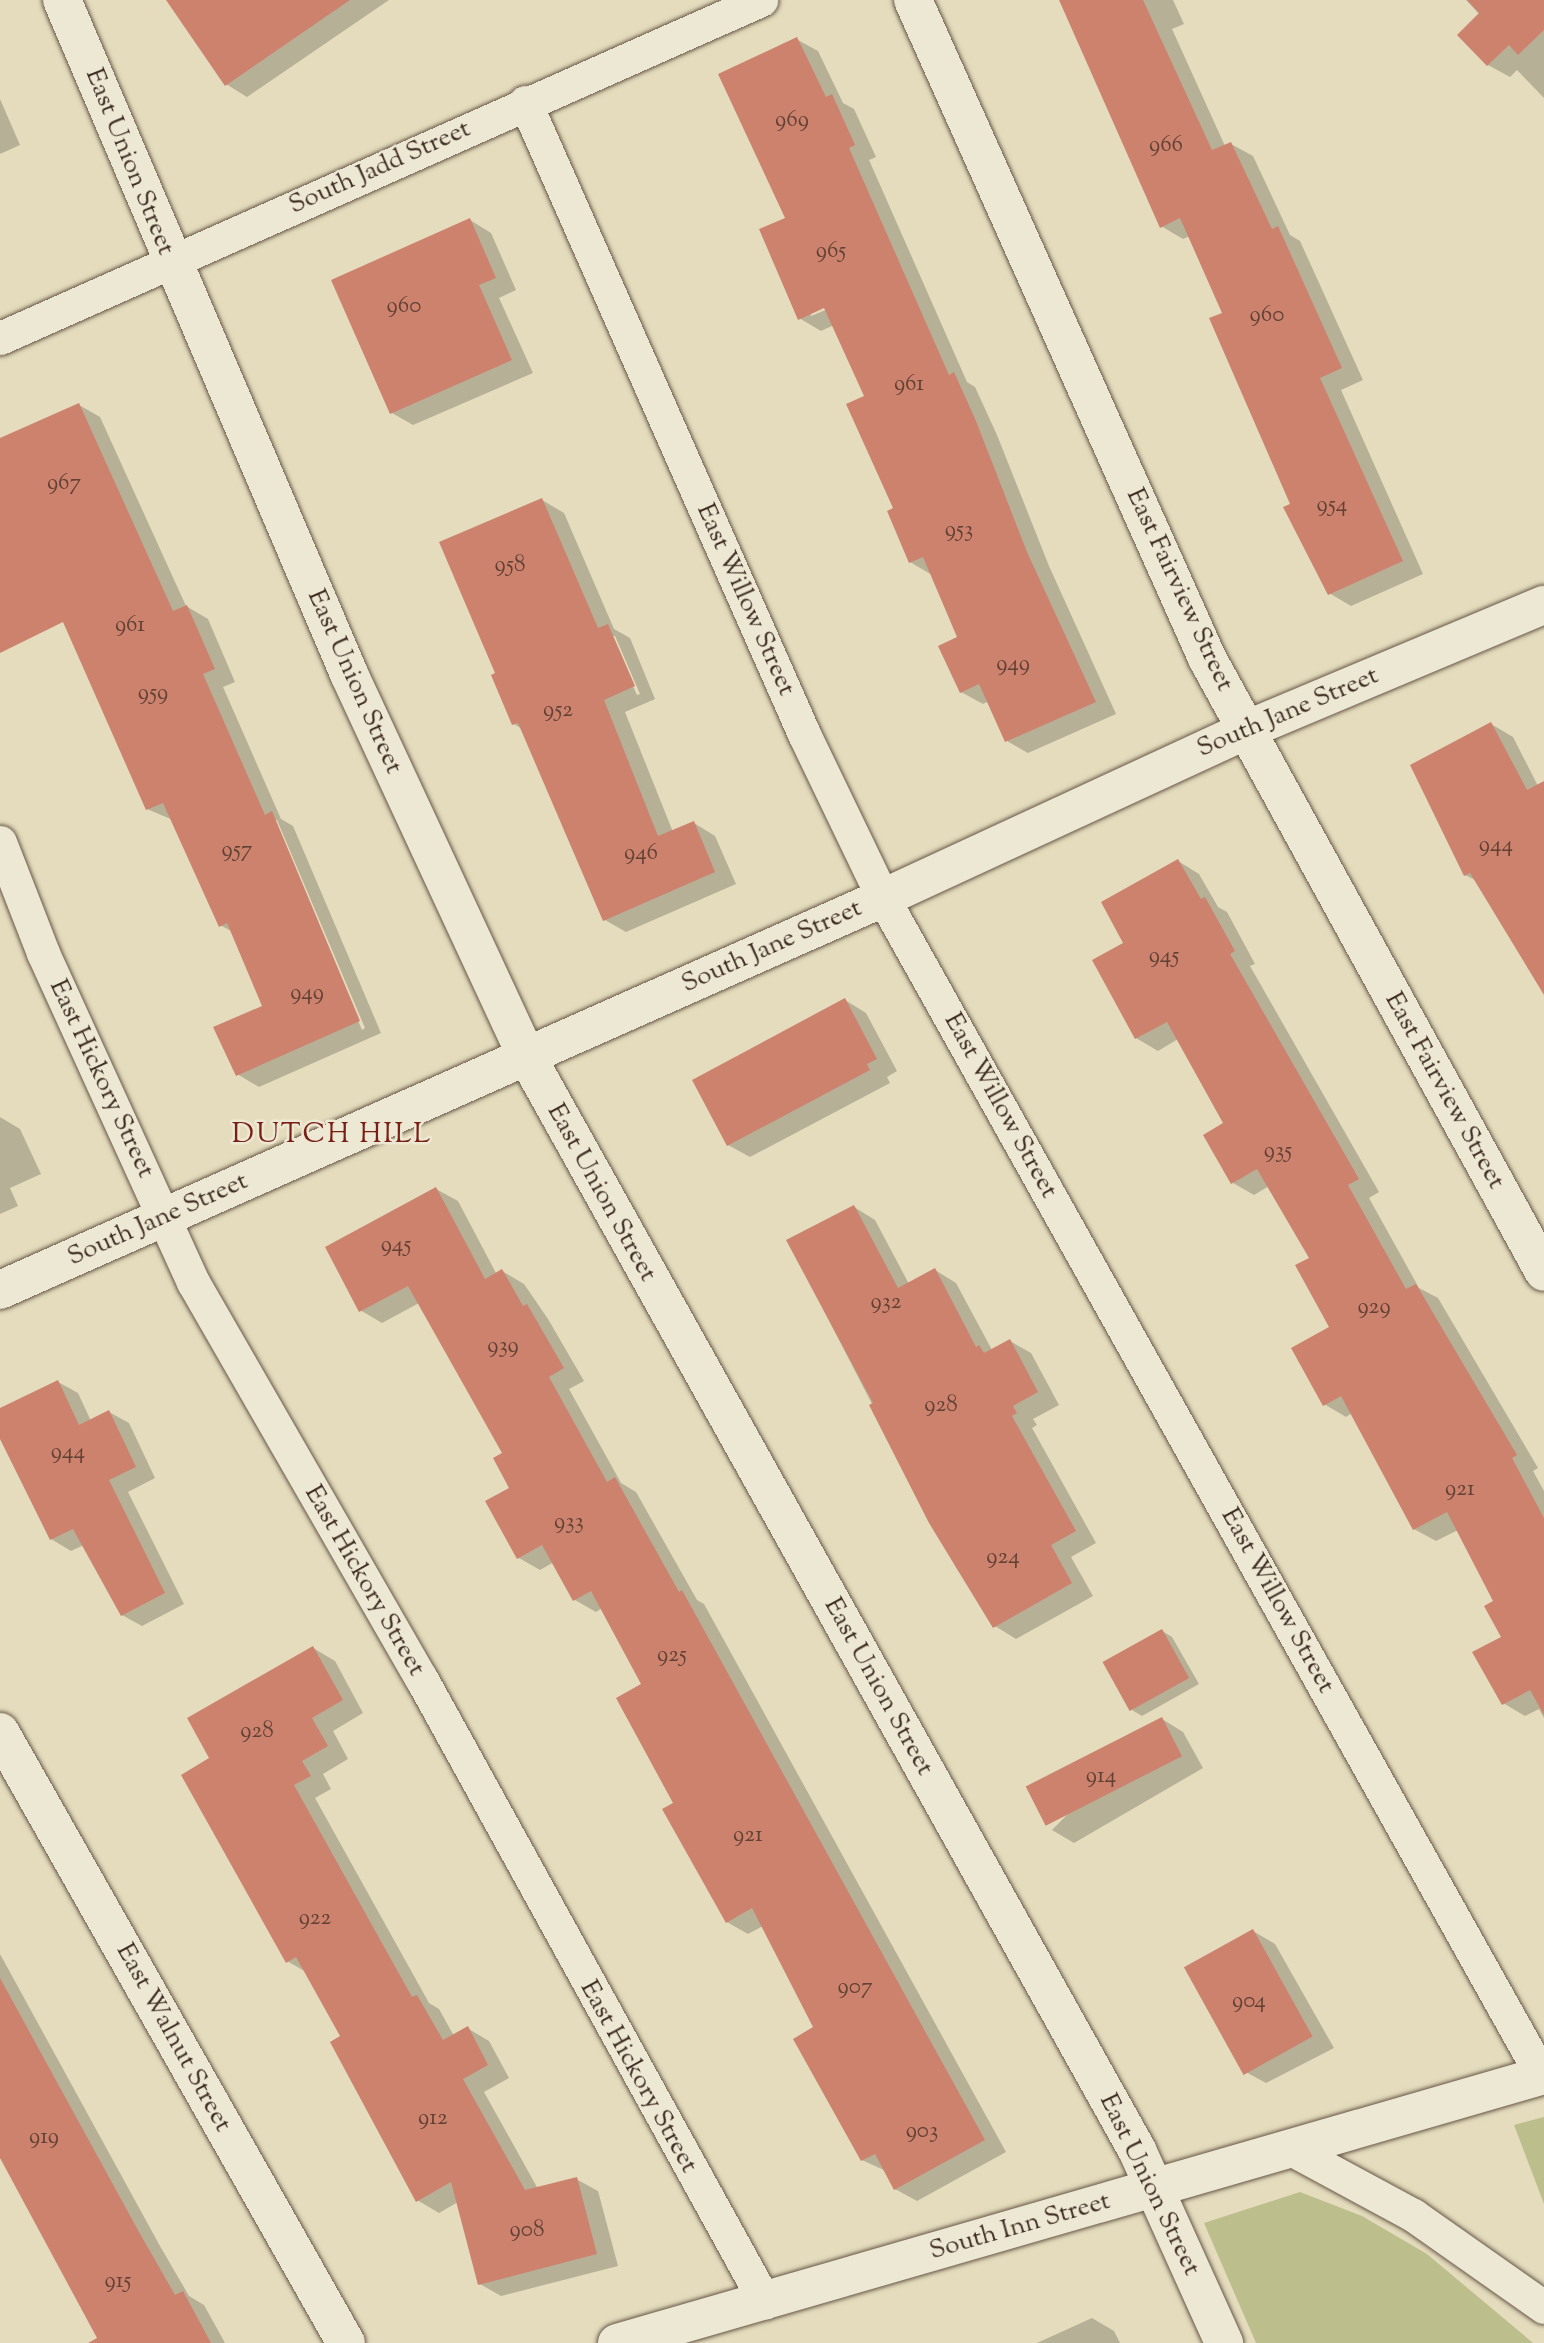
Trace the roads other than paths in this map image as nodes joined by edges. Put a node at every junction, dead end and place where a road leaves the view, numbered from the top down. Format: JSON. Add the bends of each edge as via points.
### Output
{"nodes":[{"id":1,"x":62,"y":0,"type":"edge"},
{"id":2,"x":761,"y":0,"type":"edge"},
{"id":3,"x":913,"y":0,"type":"edge"},
{"id":4,"x":525,"y":102,"type":"junction"},
{"id":5,"x":170,"y":261,"type":"junction"},
{"id":6,"x":0,"y":338,"type":"edge"},
{"id":7,"x":1544,"y":605,"type":"edge"},
{"id":8,"x":1245,"y":730,"type":"junction"},
{"id":9,"x":0,"y":842,"type":"edge"},
{"id":10,"x":883,"y":898,"type":"junction"},
{"id":11,"x":526,"y":1055,"type":"junction"},
{"id":12,"x":165,"y":1217,"type":"junction"},
{"id":13,"x":1544,"y":1272,"type":"edge"},
{"id":14,"x":0,"y":1290,"type":"edge"},
{"id":15,"x":0,"y":1732,"type":"edge"},
{"id":16,"x":1543,"y":2075,"type":"edge"},
{"id":17,"x":1290,"y":2149,"type":"junction"},
{"id":18,"x":1154,"y":2188,"type":"junction"},
{"id":19,"x":765,"y":2302,"type":"junction"},
{"id":20,"x":1544,"y":2307,"type":"edge"},
{"id":21,"x":346,"y":2343,"type":"edge"},
{"id":22,"x":617,"y":2343,"type":"edge"},
{"id":23,"x":1224,"y":2343,"type":"edge"}],
"edges":[{"from":1,"to":5,"type":"street","name":"East Union Street"},
{"from":2,"to":4,"type":"lane","name":"South Jadd Street"},
{"from":3,"to":8,"type":"street","name":"East Fairview Street","via":[[1206,657]]},
{"from":4,"to":5,"type":"lane","name":"South Jadd Street"},
{"from":4,"to":10,"type":"lane","name":"East Willow Street","via":[[804,734]]},
{"from":5,"to":6,"type":"lane","name":"South Jadd Street"},
{"from":5,"to":11,"type":"street","name":"East Union Street","via":[[349,674]]},
{"from":7,"to":8,"type":"street","name":"South Jane Street"},
{"from":8,"to":10,"type":"street","name":"South Jane Street"},
{"from":8,"to":13,"type":"street","name":"East Fairview Street"},
{"from":9,"to":12,"type":"lane","name":"East Hickory Street","via":[[43,953]]},
{"from":10,"to":11,"type":"street","name":"South Jane Street"},
{"from":10,"to":16,"type":"lane","name":"East Willow Street"},
{"from":11,"to":12,"type":"street","name":"South Jane Street"},
{"from":11,"to":18,"type":"street","name":"East Union Street"},
{"from":12,"to":14,"type":"street","name":"South Jane Street"},
{"from":12,"to":19,"type":"lane","name":"East Hickory Street","via":[[193,1282],[421,1678]]},
{"from":15,"to":21,"type":"street","name":"East Walnut Street"},
{"from":16,"to":17,"type":"street","name":"South Inn Street"},
{"from":17,"to":18,"type":"street","name":"South Inn Street"},
{"from":17,"to":20,"type":"lane","via":[[1413,2215]]},
{"from":18,"to":19,"type":"street","name":"South Inn Street"},
{"from":18,"to":23,"type":"street","name":"East Union Street"},
{"from":19,"to":22,"type":"street","name":"South Inn Street"}]}
